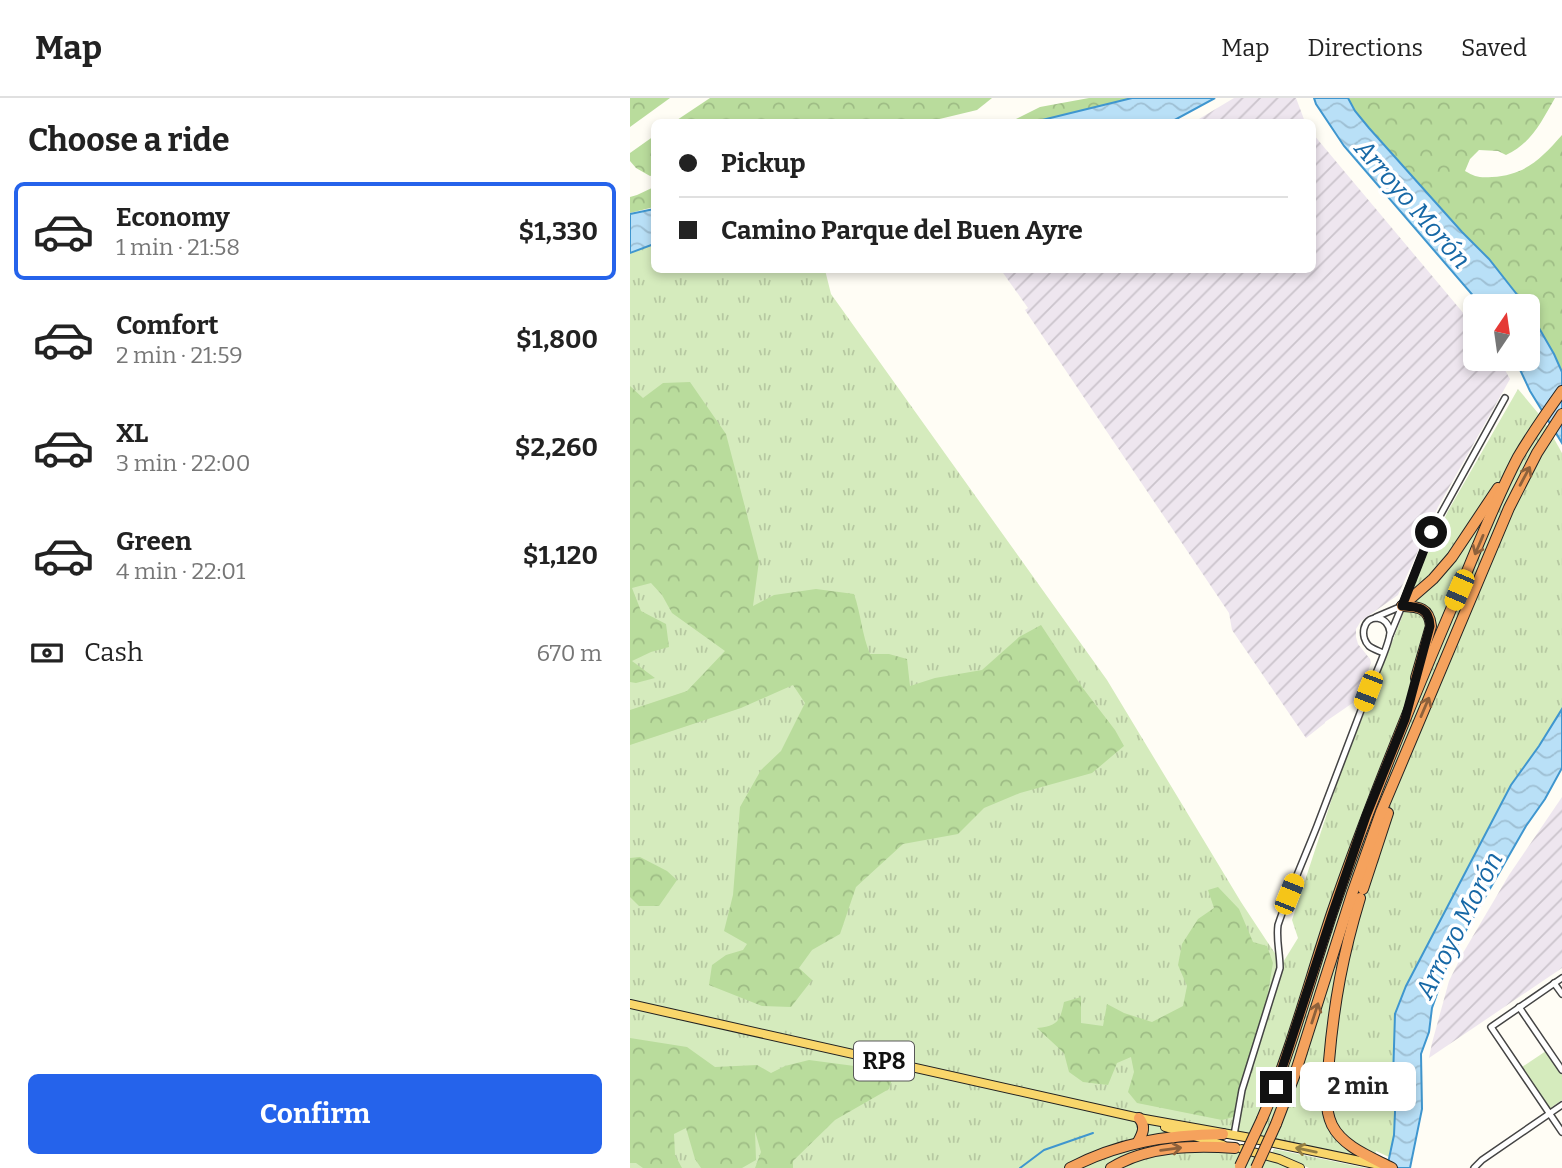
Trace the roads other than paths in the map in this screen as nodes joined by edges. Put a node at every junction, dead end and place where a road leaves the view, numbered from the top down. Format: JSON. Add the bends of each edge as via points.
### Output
{"nodes":[{"id":1,"x":1562,"y":391,"type":"edge"},
{"id":2,"x":1505,"y":398,"type":"dead end"},
{"id":3,"x":1562,"y":414,"type":"edge"},
{"id":4,"x":1518,"y":458,"type":"junction"},
{"id":5,"x":1402,"y":606,"type":"junction"},
{"id":6,"x":1373,"y":618,"type":"junction"},
{"id":7,"x":1390,"y":635,"type":"junction"},
{"id":8,"x":1383,"y":653,"type":"junction"},
{"id":9,"x":1405,"y":719,"type":"junction"},
{"id":10,"x":1412,"y":738,"type":"junction"},
{"id":11,"x":1562,"y":978,"type":"edge"},
{"id":12,"x":1554,"y":983,"type":"junction"},
{"id":13,"x":1562,"y":994,"type":"edge"},
{"id":14,"x":630,"y":1004,"type":"edge"},
{"id":15,"x":1519,"y":1006,"type":"junction"},
{"id":16,"x":1562,"y":1070,"type":"edge"},
{"id":17,"x":1562,"y":1105,"type":"edge"},
{"id":18,"x":1550,"y":1113,"type":"junction"},
{"id":19,"x":1139,"y":1118,"type":"junction"},
{"id":20,"x":1562,"y":1132,"type":"edge"},
{"id":21,"x":1229,"y":1134,"type":"junction"},
{"id":22,"x":1186,"y":1135,"type":"junction"},
{"id":23,"x":1138,"y":1142,"type":"junction"},
{"id":24,"x":1235,"y":1148,"type":"junction"},
{"id":25,"x":1374,"y":1161,"type":"junction"},
{"id":26,"x":1240,"y":1167,"type":"edge"},
{"id":27,"x":1070,"y":1168,"type":"edge"},
{"id":28,"x":1111,"y":1168,"type":"edge"},
{"id":29,"x":1256,"y":1168,"type":"edge"},
{"id":30,"x":1300,"y":1168,"type":"edge"},
{"id":31,"x":1393,"y":1168,"type":"edge"},
{"id":32,"x":1474,"y":1168,"type":"edge"}],
"edges":[{"from":1,"to":4,"type":"highway"},
{"from":2,"to":5,"type":"street","via":[[1431,532]]},
{"from":10,"to":3,"type":"highway","one_way":true,"via":[[1509,508]]},
{"from":4,"to":5,"type":"highway","via":[[1452,557]]},
{"from":4,"to":9,"type":"highway","one_way":true},
{"from":5,"to":6,"type":"street"},
{"from":5,"to":7,"type":"street"},
{"from":5,"to":9,"type":"highway","via":[[1420,607],[1430,626]]},
{"from":6,"to":7,"type":"street","via":[[1388,625]]},
{"from":6,"to":8,"type":"street","via":[[1363,635]]},
{"from":7,"to":8,"type":"street"},
{"from":8,"to":21,"type":"street","via":[[1278,925],[1280,968]]},
{"from":9,"to":26,"type":"highway","bridge":true,"via":[[1366,816],[1285,1062]]},
{"from":10,"to":25,"type":"highway","via":[[1347,943],[1329,1065],[1328,1108],[1333,1126],[1347,1143]]},
{"from":29,"to":10,"type":"highway","one_way":true,"bridge":true,"via":[[1300,1062],[1352,894]]},
{"from":11,"to":12,"type":"street"},
{"from":12,"to":13,"type":"street"},
{"from":12,"to":15,"type":"street"},
{"from":14,"to":19,"type":"main road","number":"RP8"},
{"from":15,"to":16,"type":"street"},
{"from":15,"to":18,"type":"street","via":[[1491,1027]]},
{"from":17,"to":18,"type":"street"},
{"from":18,"to":20,"type":"street"},
{"from":18,"to":32,"type":"street"},
{"from":19,"to":21,"type":"main road","number":"RP8"},
{"from":19,"to":22,"type":"main road","number":"RP8"},
{"from":19,"to":23,"type":"highway","via":[[1144,1129]]},
{"from":21,"to":22,"type":"highway"},
{"from":25,"to":21,"type":"main road","number":"RP8","one_way":true},
{"from":22,"to":23,"type":"highway"},
{"from":22,"to":24,"type":"main road","number":"RP8"},
{"from":23,"to":27,"type":"highway"},
{"from":28,"to":24,"type":"highway","one_way":true,"via":[[1151,1152]]},
{"from":24,"to":30,"type":"main road","number":"RP8"},
{"from":25,"to":31,"type":"highway"}]}
